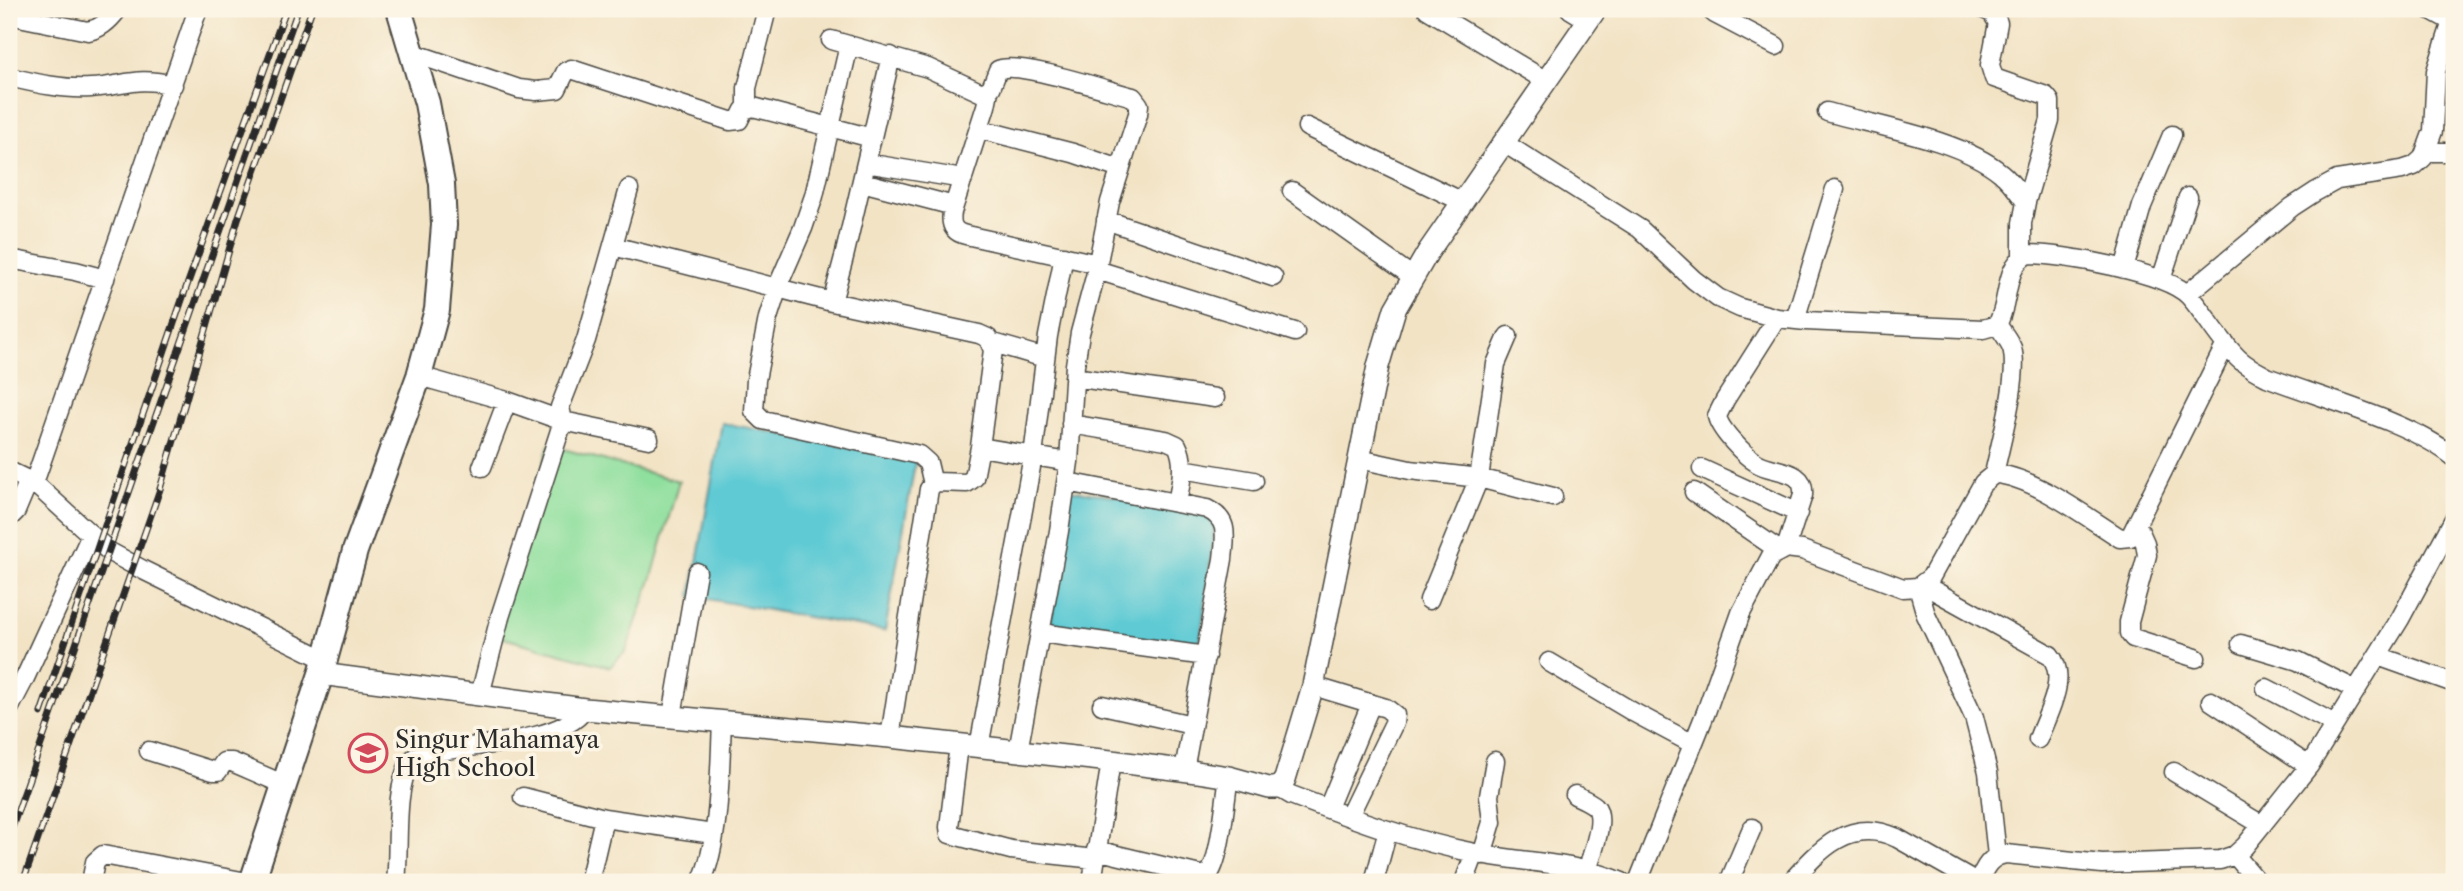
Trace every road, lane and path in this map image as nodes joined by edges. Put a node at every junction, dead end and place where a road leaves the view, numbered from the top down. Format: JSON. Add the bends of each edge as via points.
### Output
{"nodes":[{"id":1,"x":118,"y":9,"type":"edge"},
{"id":2,"x":198,"y":9,"type":"edge"},
{"id":3,"x":399,"y":9,"type":"edge"},
{"id":4,"x":766,"y":9,"type":"edge"},
{"id":5,"x":1427,"y":9,"type":"edge"},
{"id":6,"x":1709,"y":9,"type":"edge"},
{"id":7,"x":1983,"y":9,"type":"edge"},
{"id":8,"x":2428,"y":9,"type":"edge"},
{"id":9,"x":1585,"y":12,"type":"edge"},
{"id":10,"x":9,"y":15,"type":"edge"},
{"id":11,"x":2453,"y":18,"type":"edge"},
{"id":12,"x":831,"y":40,"type":"dead end"},
{"id":13,"x":849,"y":45,"type":"junction"},
{"id":14,"x":1776,"y":46,"type":"dead end"},
{"id":15,"x":413,"y":53,"type":"junction"},
{"id":16,"x":891,"y":56,"type":"junction"},
{"id":17,"x":9,"y":77,"type":"edge"},
{"id":18,"x":1546,"y":81,"type":"junction"},
{"id":19,"x":173,"y":85,"type":"junction"},
{"id":20,"x":989,"y":91,"type":"junction"},
{"id":21,"x":747,"y":108,"type":"junction"},
{"id":22,"x":1827,"y":111,"type":"dead end"},
{"id":23,"x":830,"y":127,"type":"junction"},
{"id":24,"x":1307,"y":127,"type":"dead end"},
{"id":25,"x":979,"y":130,"type":"junction"},
{"id":26,"x":2172,"y":135,"type":"dead end"},
{"id":27,"x":872,"y":138,"type":"junction"},
{"id":28,"x":1504,"y":143,"type":"junction"},
{"id":29,"x":2426,"y":152,"type":"junction"},
{"id":30,"x":2454,"y":152,"type":"edge"},
{"id":31,"x":866,"y":163,"type":"junction"},
{"id":32,"x":1120,"y":169,"type":"junction"},
{"id":33,"x":963,"y":179,"type":"junction"},
{"id":34,"x":862,"y":182,"type":"junction"},
{"id":35,"x":629,"y":189,"type":"dead end"},
{"id":36,"x":1835,"y":189,"type":"dead end"},
{"id":37,"x":1292,"y":191,"type":"dead end"},
{"id":38,"x":2188,"y":197,"type":"dead end"},
{"id":39,"x":1463,"y":202,"type":"junction"},
{"id":40,"x":2026,"y":202,"type":"junction"},
{"id":41,"x":954,"y":206,"type":"junction"},
{"id":42,"x":1106,"y":220,"type":"junction"},
{"id":43,"x":614,"y":246,"type":"junction"},
{"id":44,"x":1065,"y":256,"type":"junction"},
{"id":45,"x":2022,"y":257,"type":"junction"},
{"id":46,"x":9,"y":259,"type":"edge"},
{"id":47,"x":1097,"y":267,"type":"junction"},
{"id":48,"x":2124,"y":269,"type":"junction"},
{"id":49,"x":1273,"y":277,"type":"dead end"},
{"id":50,"x":1413,"y":277,"type":"junction"},
{"id":51,"x":104,"y":279,"type":"junction"},
{"id":52,"x":2161,"y":280,"type":"junction"},
{"id":53,"x":777,"y":287,"type":"junction"},
{"id":54,"x":2187,"y":294,"type":"junction"},
{"id":55,"x":832,"y":302,"type":"junction"},
{"id":56,"x":1786,"y":319,"type":"junction"},
{"id":57,"x":1997,"y":324,"type":"junction"},
{"id":58,"x":1295,"y":332,"type":"dead end"},
{"id":59,"x":1508,"y":336,"type":"dead end"},
{"id":60,"x":990,"y":342,"type":"junction"},
{"id":61,"x":2226,"y":344,"type":"junction"},
{"id":62,"x":1045,"y":358,"type":"junction"},
{"id":63,"x":419,"y":376,"type":"junction"},
{"id":64,"x":1074,"y":377,"type":"junction"},
{"id":65,"x":1215,"y":398,"type":"dead end"},
{"id":66,"x":507,"y":401,"type":"junction"},
{"id":67,"x":563,"y":421,"type":"junction"},
{"id":68,"x":1071,"y":424,"type":"junction"},
{"id":69,"x":649,"y":439,"type":"dead end"},
{"id":70,"x":980,"y":447,"type":"junction"},
{"id":71,"x":1033,"y":456,"type":"junction"},
{"id":72,"x":2454,"y":457,"type":"edge"},
{"id":73,"x":1359,"y":459,"type":"junction"},
{"id":74,"x":1069,"y":462,"type":"junction"},
{"id":75,"x":482,"y":467,"type":"dead end"},
{"id":76,"x":1182,"y":469,"type":"junction"},
{"id":77,"x":1702,"y":469,"type":"dead end"},
{"id":78,"x":9,"y":471,"type":"edge"},
{"id":79,"x":1994,"y":474,"type":"junction"},
{"id":80,"x":1479,"y":478,"type":"junction"},
{"id":81,"x":1254,"y":481,"type":"dead end"},
{"id":82,"x":32,"y":482,"type":"junction"},
{"id":83,"x":1067,"y":482,"type":"junction"},
{"id":84,"x":933,"y":484,"type":"junction"},
{"id":85,"x":1694,"y":492,"type":"dead end"},
{"id":86,"x":1553,"y":497,"type":"dead end"},
{"id":87,"x":1177,"y":502,"type":"junction"},
{"id":88,"x":1798,"y":513,"type":"junction"},
{"id":89,"x":9,"y":518,"type":"edge"},
{"id":90,"x":2454,"y":519,"type":"edge"},
{"id":91,"x":2137,"y":525,"type":"junction"},
{"id":92,"x":91,"y":535,"type":"junction"},
{"id":93,"x":1783,"y":549,"type":"junction"},
{"id":94,"x":697,"y":572,"type":"dead end"},
{"id":95,"x":1921,"y":586,"type":"junction"},
{"id":96,"x":1430,"y":600,"type":"dead end"},
{"id":97,"x":1041,"y":633,"type":"junction"},
{"id":98,"x":2241,"y":644,"type":"dead end"},
{"id":99,"x":1206,"y":656,"type":"junction"},
{"id":100,"x":2378,"y":656,"type":"junction"},
{"id":101,"x":2196,"y":658,"type":"dead end"},
{"id":102,"x":1549,"y":662,"type":"dead end"},
{"id":103,"x":323,"y":667,"type":"junction"},
{"id":104,"x":2454,"y":683,"type":"edge"},
{"id":105,"x":1313,"y":686,"type":"junction"},
{"id":106,"x":2266,"y":688,"type":"dead end"},
{"id":107,"x":2356,"y":690,"type":"junction"},
{"id":108,"x":481,"y":695,"type":"junction"},
{"id":109,"x":2211,"y":701,"type":"dead end"},
{"id":110,"x":1371,"y":704,"type":"junction"},
{"id":111,"x":1102,"y":705,"type":"dead end"},
{"id":112,"x":9,"y":709,"type":"edge"},
{"id":113,"x":584,"y":709,"type":"junction"},
{"id":114,"x":672,"y":716,"type":"junction"},
{"id":115,"x":723,"y":721,"type":"junction"},
{"id":116,"x":2335,"y":724,"type":"junction"},
{"id":117,"x":1192,"y":725,"type":"junction"},
{"id":118,"x":891,"y":737,"type":"junction"},
{"id":119,"x":2038,"y":739,"type":"dead end"},
{"id":120,"x":1692,"y":744,"type":"junction"},
{"id":121,"x":969,"y":746,"type":"junction"},
{"id":122,"x":149,"y":751,"type":"dead end"},
{"id":123,"x":1018,"y":751,"type":"junction"},
{"id":124,"x":1111,"y":761,"type":"junction"},
{"id":125,"x":1495,"y":761,"type":"dead end"},
{"id":126,"x":2309,"y":766,"type":"junction"},
{"id":127,"x":1184,"y":770,"type":"junction"},
{"id":128,"x":2174,"y":772,"type":"dead end"},
{"id":129,"x":1228,"y":777,"type":"junction"},
{"id":130,"x":285,"y":785,"type":"junction"},
{"id":131,"x":1279,"y":788,"type":"junction"},
{"id":132,"x":1575,"y":795,"type":"dead end"},
{"id":133,"x":523,"y":797,"type":"dead end"},
{"id":134,"x":1328,"y":808,"type":"junction"},
{"id":135,"x":1349,"y":816,"type":"junction"},
{"id":136,"x":604,"y":817,"type":"junction"},
{"id":137,"x":2262,"y":825,"type":"junction"},
{"id":138,"x":1752,"y":828,"type":"dead end"},
{"id":139,"x":1388,"y":830,"type":"junction"},
{"id":140,"x":713,"y":834,"type":"junction"},
{"id":141,"x":1478,"y":854,"type":"junction"},
{"id":142,"x":1096,"y":855,"type":"junction"},
{"id":143,"x":2235,"y":855,"type":"junction"},
{"id":144,"x":1997,"y":856,"type":"junction"},
{"id":145,"x":1598,"y":876,"type":"edge"},
{"id":146,"x":1199,"y":879,"type":"edge"},
{"id":147,"x":91,"y":882,"type":"edge"},
{"id":148,"x":250,"y":882,"type":"edge"},
{"id":149,"x":396,"y":882,"type":"edge"},
{"id":150,"x":589,"y":882,"type":"edge"},
{"id":151,"x":701,"y":882,"type":"edge"},
{"id":152,"x":1092,"y":882,"type":"edge"},
{"id":153,"x":1374,"y":882,"type":"edge"},
{"id":154,"x":1464,"y":882,"type":"edge"},
{"id":155,"x":1622,"y":882,"type":"edge"},
{"id":156,"x":1638,"y":882,"type":"edge"},
{"id":157,"x":1729,"y":882,"type":"edge"},
{"id":158,"x":1791,"y":882,"type":"edge"},
{"id":159,"x":1977,"y":882,"type":"edge"},
{"id":160,"x":2258,"y":882,"type":"edge"}],
"edges":[{"from":1,"to":10,"type":"street","via":[[106,23],[88,31]]},
{"from":2,"to":19,"type":"street"},
{"from":3,"to":15,"type":"main road"},
{"from":4,"to":21,"type":"street","via":[[747,88]]},
{"from":5,"to":18,"type":"street"},
{"from":6,"to":14,"type":"street"},
{"from":7,"to":40,"type":"street","via":[[1998,23],[1990,65],[1994,78],[2040,93],[2050,101],[2050,120]]},
{"from":8,"to":11,"type":"street"},
{"from":9,"to":18,"type":"street"},
{"from":11,"to":29,"type":"street","via":[[2436,71],[2433,131]]},
{"from":12,"to":13,"type":"street"},
{"from":13,"to":16,"type":"street"},
{"from":13,"to":23,"type":"street"},
{"from":15,"to":21,"type":"street","via":[[519,89],[557,89],[571,69],[730,121],[739,120]]},
{"from":15,"to":63,"type":"main road","via":[[435,142],[444,225],[437,310]]},
{"from":16,"to":20,"type":"street","via":[[979,92]]},
{"from":16,"to":27,"type":"street"},
{"from":17,"to":19,"type":"street","via":[[80,89],[141,80]]},
{"from":18,"to":28,"type":"street"},
{"from":19,"to":51,"type":"street"},
{"from":20,"to":25,"type":"street"},
{"from":20,"to":32,"type":"street","via":[[998,70],[1009,66],[1133,97],[1138,101],[1138,114]]},
{"from":21,"to":23,"type":"street"},
{"from":22,"to":40,"type":"street","via":[[1969,155],[1999,171]]},
{"from":23,"to":27,"type":"street"},
{"from":23,"to":53,"type":"street","via":[[809,212]]},
{"from":24,"to":39,"type":"street"},
{"from":25,"to":32,"type":"street"},
{"from":25,"to":33,"type":"street"},
{"from":26,"to":48,"type":"street","via":[[2142,206]]},
{"from":27,"to":31,"type":"street"},
{"from":28,"to":39,"type":"street"},
{"from":28,"to":56,"type":"street","via":[[1640,229],[1718,298],[1754,313]]},
{"from":29,"to":30,"type":"street"},
{"from":29,"to":54,"type":"street","via":[[2414,166],[2337,180],[2315,192]]},
{"from":31,"to":33,"type":"street"},
{"from":31,"to":34,"type":"street"},
{"from":32,"to":42,"type":"street"},
{"from":33,"to":41,"type":"street"},
{"from":34,"to":41,"type":"street"},
{"from":34,"to":55,"type":"street"},
{"from":35,"to":43,"type":"street"},
{"from":36,"to":56,"type":"street"},
{"from":37,"to":50,"type":"street"},
{"from":38,"to":52,"type":"street"},
{"from":39,"to":50,"type":"street"},
{"from":40,"to":45,"type":"street"},
{"from":41,"to":44,"type":"street","via":[[955,231]]},
{"from":42,"to":47,"type":"street"},
{"from":42,"to":49,"type":"street"},
{"from":43,"to":53,"type":"street"},
{"from":43,"to":67,"type":"street","via":[[586,341],[560,407]]},
{"from":44,"to":47,"type":"street"},
{"from":44,"to":62,"type":"street"},
{"from":45,"to":48,"type":"street","via":[[2038,254]]},
{"from":45,"to":57,"type":"street","via":[[2013,269]]},
{"from":46,"to":51,"type":"street"},
{"from":47,"to":58,"type":"street"},
{"from":47,"to":64,"type":"street"},
{"from":48,"to":52,"type":"street"},
{"from":50,"to":73,"type":"street","via":[[1384,340]]},
{"from":51,"to":82,"type":"street"},
{"from":52,"to":54,"type":"street"},
{"from":53,"to":55,"type":"street"},
{"from":53,"to":84,"type":"street","via":[[756,380],[753,404],[757,416],[919,455],[928,463]]},
{"from":54,"to":61,"type":"street"},
{"from":55,"to":60,"type":"street","via":[[979,334]]},
{"from":56,"to":57,"type":"street","via":[[1983,329]]},
{"from":56,"to":88,"type":"street","via":[[1725,400],[1718,422],[1757,463],[1798,477],[1804,488]]},
{"from":57,"to":79,"type":"street","via":[[2011,348],[2013,362]]},
{"from":59,"to":80,"type":"street","via":[[1496,364]]},
{"from":60,"to":62,"type":"street"},
{"from":60,"to":70,"type":"street","via":[[993,350]]},
{"from":61,"to":72,"type":"street","via":[[2240,360],[2267,377],[2399,427]]},
{"from":61,"to":91,"type":"street"},
{"from":62,"to":71,"type":"street"},
{"from":63,"to":66,"type":"street"},
{"from":63,"to":103,"type":"main road","via":[[355,551]]},
{"from":64,"to":65,"type":"street"},
{"from":64,"to":68,"type":"street"},
{"from":66,"to":67,"type":"street"},
{"from":66,"to":75,"type":"street"},
{"from":67,"to":69,"type":"street"},
{"from":67,"to":108,"type":"street","via":[[500,617]]},
{"from":68,"to":74,"type":"street"},
{"from":68,"to":76,"type":"street","via":[[1173,442],[1181,453]]},
{"from":70,"to":71,"type":"street"},
{"from":70,"to":84,"type":"street","via":[[970,482]]},
{"from":71,"to":74,"type":"street"},
{"from":71,"to":121,"type":"street"},
{"from":73,"to":80,"type":"street"},
{"from":73,"to":105,"type":"street"},
{"from":74,"to":83,"type":"street"},
{"from":76,"to":81,"type":"street"},
{"from":76,"to":87,"type":"street"},
{"from":77,"to":88,"type":"street"},
{"from":78,"to":82,"type":"street"},
{"from":79,"to":91,"type":"street","via":[[2037,487],[2120,538],[2130,537]]},
{"from":79,"to":95,"type":"street","via":[[1983,483],[1931,577]]},
{"from":80,"to":86,"type":"street"},
{"from":80,"to":96,"type":"street"},
{"from":82,"to":89,"type":"street"},
{"from":82,"to":92,"type":"street"},
{"from":83,"to":87,"type":"street"},
{"from":83,"to":97,"type":"street"},
{"from":84,"to":118,"type":"street"},
{"from":85,"to":93,"type":"street"},
{"from":87,"to":99,"type":"street","via":[[1214,512],[1224,526],[1223,559]]},
{"from":88,"to":93,"type":"street"},
{"from":90,"to":100,"type":"street"},
{"from":91,"to":101,"type":"street","via":[[2147,555],[2129,632],[2133,638]]},
{"from":92,"to":103,"type":"street","via":[[143,570]]},
{"from":92,"to":112,"type":"street"},
{"from":93,"to":95,"type":"street","via":[[1802,550],[1903,588]]},
{"from":93,"to":120,"type":"street","via":[[1764,567],[1741,613]]},
{"from":94,"to":114,"type":"street"},
{"from":95,"to":119,"type":"street","via":[[2055,660],[2057,684]]},
{"from":95,"to":144,"type":"street","via":[[1926,615],[1974,717],[1988,772]]},
{"from":97,"to":99,"type":"street"},
{"from":97,"to":123,"type":"street"},
{"from":98,"to":107,"type":"street","via":[[2298,661]]},
{"from":99,"to":117,"type":"street"},
{"from":100,"to":104,"type":"street"},
{"from":100,"to":107,"type":"street"},
{"from":102,"to":120,"type":"street"},
{"from":103,"to":108,"type":"street"},
{"from":103,"to":130,"type":"main road"},
{"from":105,"to":110,"type":"street"},
{"from":105,"to":131,"type":"street"},
{"from":106,"to":116,"type":"street"},
{"from":107,"to":116,"type":"street"},
{"from":108,"to":113,"type":"street"},
{"from":109,"to":126,"type":"street"},
{"from":110,"to":134,"type":"street"},
{"from":110,"to":135,"type":"street","via":[[1390,710],[1394,723]]},
{"from":111,"to":117,"type":"street"},
{"from":113,"to":114,"type":"street"},
{"from":113,"to":149,"type":"street","via":[[570,724],[548,733],[414,757],[398,815]]},
{"from":114,"to":115,"type":"street"},
{"from":115,"to":118,"type":"street"},
{"from":115,"to":140,"type":"street"},
{"from":116,"to":126,"type":"street"},
{"from":117,"to":127,"type":"street"},
{"from":118,"to":121,"type":"street"},
{"from":120,"to":156,"type":"street"},
{"from":121,"to":123,"type":"street"},
{"from":121,"to":142,"type":"street","via":[[950,834],[1011,850]]},
{"from":122,"to":130,"type":"street","via":[[214,771],[224,762],[232,762]]},
{"from":123,"to":124,"type":"street"},
{"from":124,"to":127,"type":"street"},
{"from":124,"to":142,"type":"street"},
{"from":125,"to":141,"type":"street","via":[[1489,792],[1492,822]]},
{"from":126,"to":137,"type":"street"},
{"from":127,"to":129,"type":"street"},
{"from":128,"to":137,"type":"street"},
{"from":129,"to":131,"type":"street"},
{"from":129,"to":146,"type":"street","via":[[1215,863]]},
{"from":130,"to":148,"type":"main road"},
{"from":131,"to":134,"type":"street"},
{"from":132,"to":145,"type":"street","via":[[1598,811]]},
{"from":133,"to":136,"type":"street"},
{"from":134,"to":135,"type":"street"},
{"from":135,"to":139,"type":"street"},
{"from":136,"to":140,"type":"street"},
{"from":136,"to":150,"type":"street"},
{"from":137,"to":143,"type":"street"},
{"from":138,"to":157,"type":"street"},
{"from":139,"to":141,"type":"street"},
{"from":139,"to":153,"type":"street"},
{"from":140,"to":151,"type":"street"},
{"from":141,"to":145,"type":"street"},
{"from":141,"to":154,"type":"street"},
{"from":142,"to":146,"type":"street"},
{"from":142,"to":152,"type":"street"},
{"from":143,"to":144,"type":"street","via":[[2220,860],[2102,864]]},
{"from":143,"to":160,"type":"street"},
{"from":144,"to":159,"type":"street"},
{"from":145,"to":155,"type":"street"},
{"from":147,"to":148,"type":"street","via":[[95,862],[103,855]]},
{"from":158,"to":159,"type":"street","via":[[1836,838],[1869,830],[1897,838]]}]}
